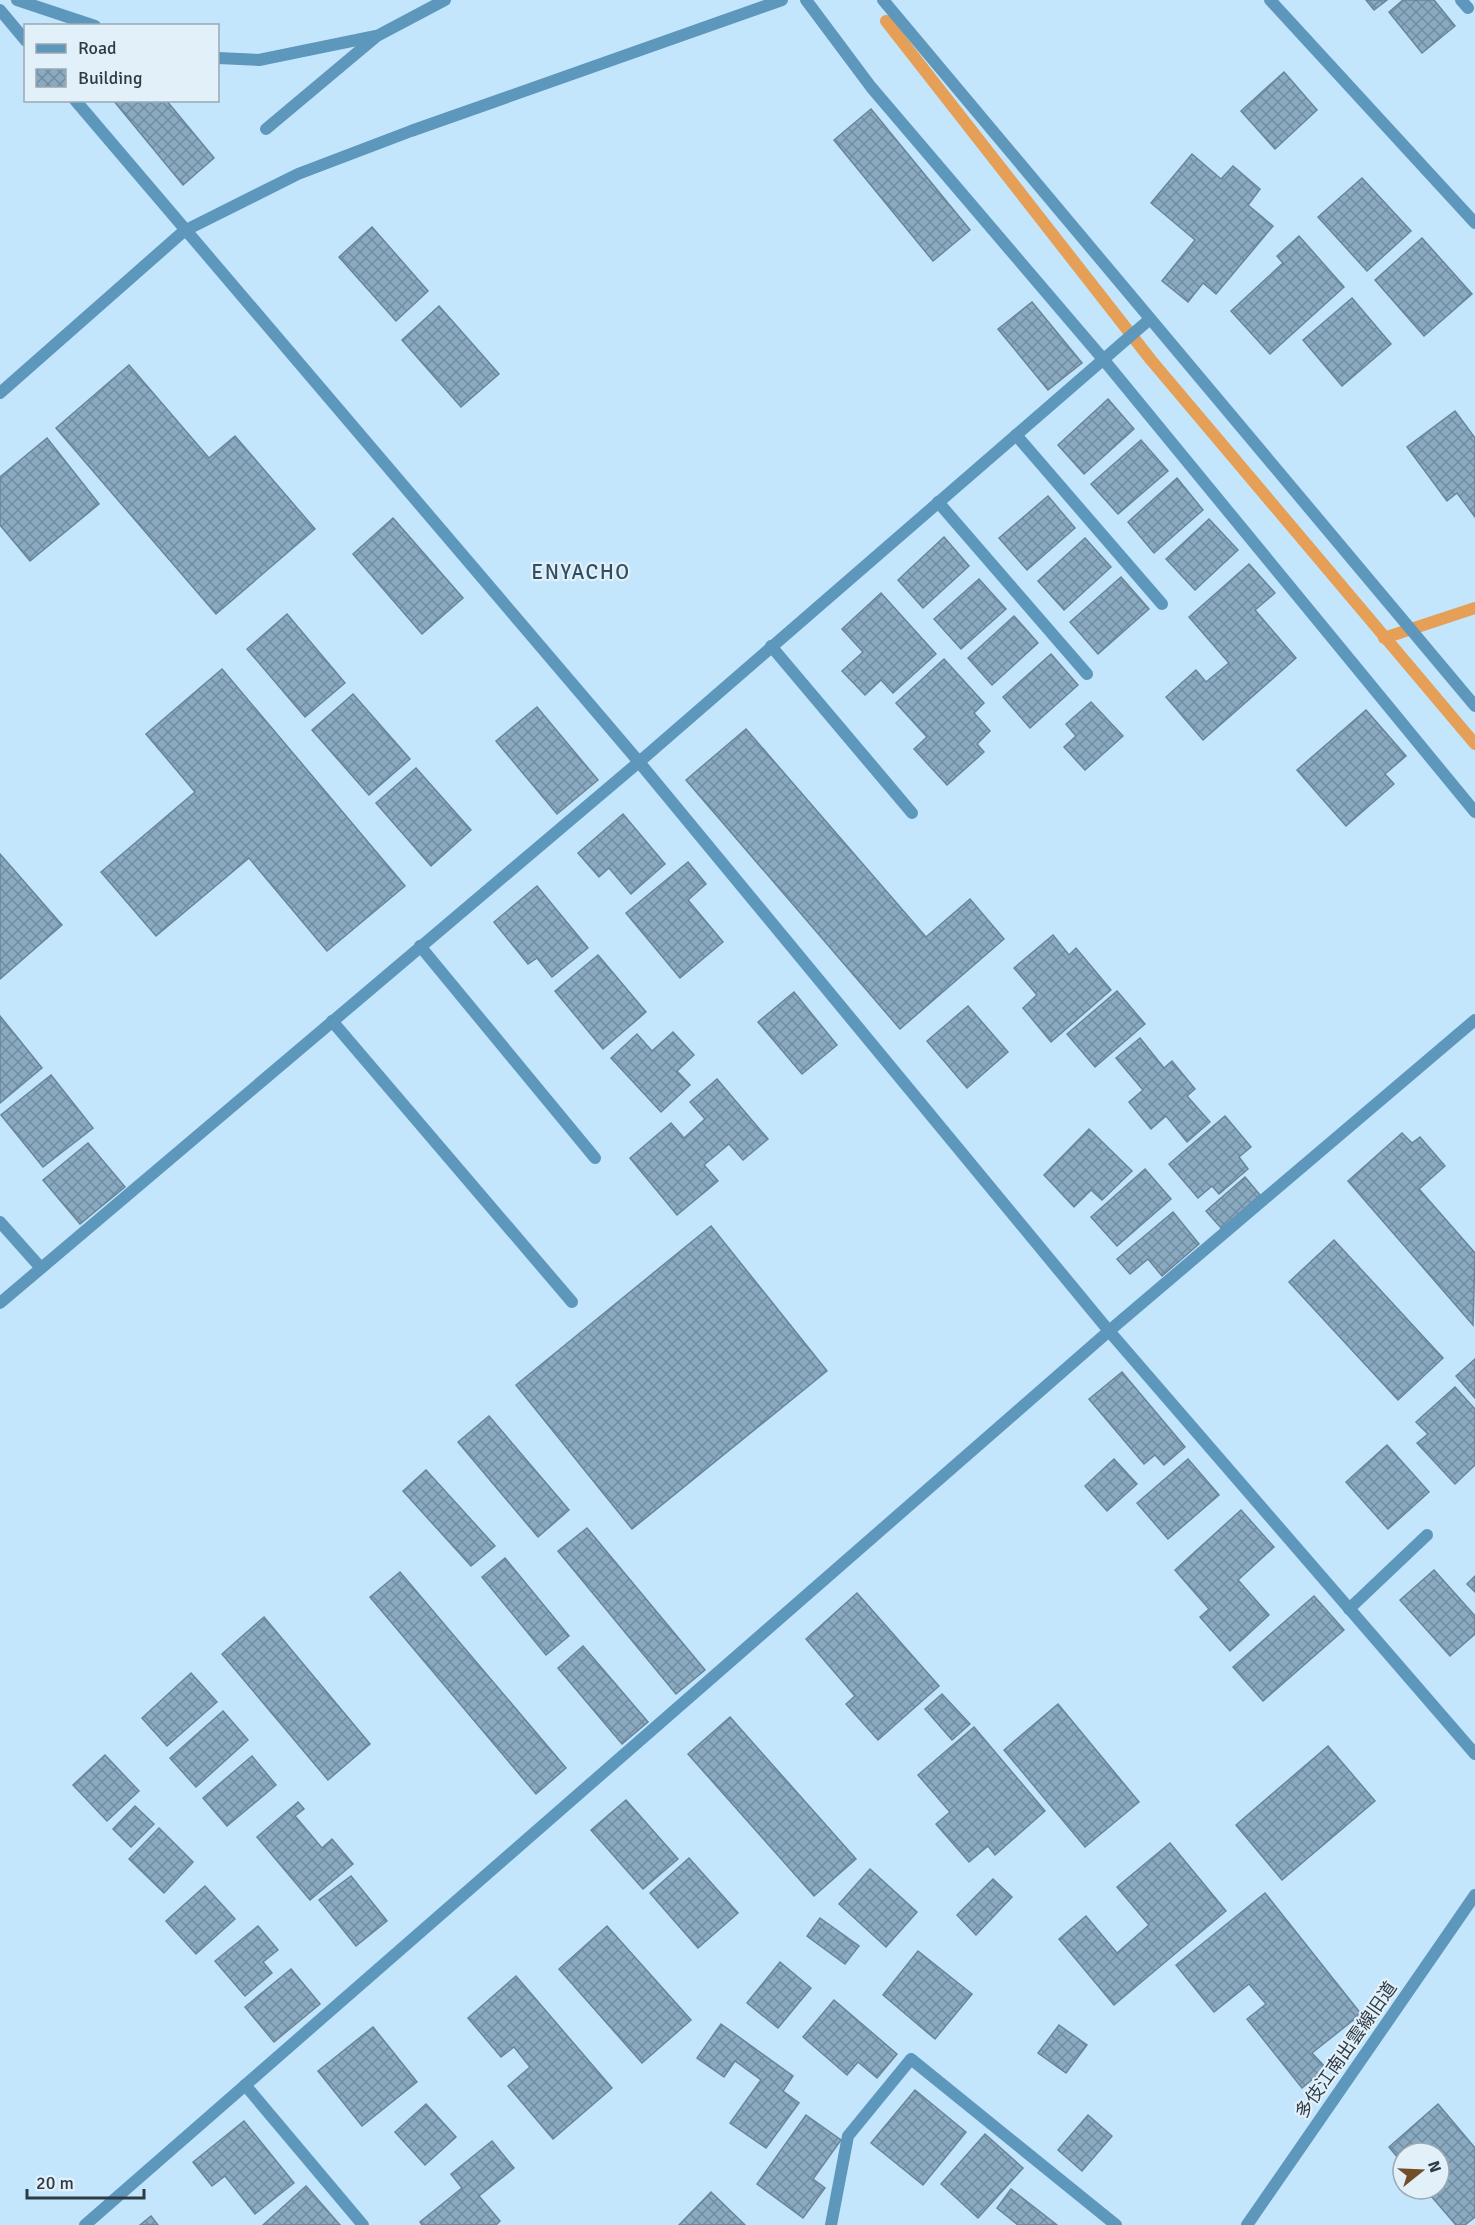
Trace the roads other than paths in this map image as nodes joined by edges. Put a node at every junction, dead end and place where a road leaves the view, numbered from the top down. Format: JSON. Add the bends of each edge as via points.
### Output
{"nodes":[{"id":1,"x":17,"y":0,"type":"edge"},
{"id":2,"x":445,"y":0,"type":"edge"},
{"id":3,"x":782,"y":0,"type":"edge"},
{"id":4,"x":806,"y":0,"type":"edge"},
{"id":5,"x":883,"y":0,"type":"edge"},
{"id":6,"x":1270,"y":0,"type":"edge"},
{"id":7,"x":0,"y":10,"type":"edge"},
{"id":8,"x":89,"y":24,"type":"edge"},
{"id":9,"x":377,"y":36,"type":"junction"},
{"id":10,"x":24,"y":39,"type":"edge"},
{"id":11,"x":219,"y":58,"type":"edge"},
{"id":12,"x":77,"y":102,"type":"edge"},
{"id":13,"x":266,"y":129,"type":"dead end"},
{"id":14,"x":1475,"y":223,"type":"edge"},
{"id":15,"x":184,"y":231,"type":"junction"},
{"id":16,"x":1150,"y":319,"type":"junction"},
{"id":17,"x":1103,"y":359,"type":"junction"},
{"id":18,"x":0,"y":393,"type":"edge"},
{"id":19,"x":1016,"y":435,"type":"junction"},
{"id":20,"x":938,"y":502,"type":"junction"},
{"id":21,"x":1162,"y":604,"type":"dead end"},
{"id":22,"x":771,"y":646,"type":"junction"},
{"id":23,"x":1087,"y":674,"type":"dead end"},
{"id":24,"x":1475,"y":706,"type":"edge"},
{"id":25,"x":639,"y":762,"type":"junction"},
{"id":26,"x":1475,"y":812,"type":"edge"},
{"id":27,"x":912,"y":813,"type":"dead end"},
{"id":28,"x":420,"y":946,"type":"junction"},
{"id":29,"x":1475,"y":1020,"type":"edge"},
{"id":30,"x":332,"y":1021,"type":"junction"},
{"id":31,"x":595,"y":1158,"type":"dead end"},
{"id":32,"x":0,"y":1222,"type":"edge"},
{"id":33,"x":41,"y":1268,"type":"junction"},
{"id":34,"x":572,"y":1302,"type":"dead end"},
{"id":35,"x":0,"y":1304,"type":"edge"},
{"id":36,"x":1109,"y":1331,"type":"junction"},
{"id":37,"x":1427,"y":1535,"type":"dead end"},
{"id":38,"x":1349,"y":1609,"type":"junction"},
{"id":39,"x":1475,"y":1754,"type":"edge"},
{"id":40,"x":1475,"y":1896,"type":"edge"},
{"id":41,"x":245,"y":2085,"type":"junction"},
{"id":42,"x":85,"y":2225,"type":"edge"},
{"id":43,"x":363,"y":2225,"type":"edge"},
{"id":44,"x":831,"y":2225,"type":"edge"},
{"id":45,"x":1116,"y":2225,"type":"edge"},
{"id":46,"x":1247,"y":2225,"type":"edge"}],
"edges":[{"from":1,"to":8,"type":"street"},
{"from":2,"to":9,"type":"street"},
{"from":3,"to":15,"type":"street","via":[[298,174]]},
{"from":4,"to":17,"type":"street","via":[[871,87]]},
{"from":5,"to":16,"type":"street"},
{"from":6,"to":14,"type":"street"},
{"from":7,"to":10,"type":"street"},
{"from":9,"to":11,"type":"street","via":[[259,60]]},
{"from":9,"to":13,"type":"street"},
{"from":12,"to":15,"type":"street"},
{"from":15,"to":18,"type":"street"},
{"from":15,"to":25,"type":"street"},
{"from":16,"to":17,"type":"street"},
{"from":16,"to":24,"type":"street"},
{"from":17,"to":19,"type":"street"},
{"from":17,"to":26,"type":"street"},
{"from":19,"to":20,"type":"street"},
{"from":19,"to":21,"type":"street"},
{"from":20,"to":22,"type":"street"},
{"from":20,"to":23,"type":"street"},
{"from":22,"to":25,"type":"street"},
{"from":22,"to":27,"type":"street"},
{"from":25,"to":28,"type":"street"},
{"from":25,"to":36,"type":"street"},
{"from":28,"to":30,"type":"street"},
{"from":28,"to":31,"type":"street"},
{"from":29,"to":36,"type":"street"},
{"from":30,"to":33,"type":"street"},
{"from":30,"to":34,"type":"street"},
{"from":32,"to":33,"type":"street"},
{"from":33,"to":35,"type":"street"},
{"from":36,"to":38,"type":"street"},
{"from":36,"to":41,"type":"street"},
{"from":37,"to":38,"type":"street"},
{"from":38,"to":39,"type":"street"},
{"from":40,"to":46,"type":"street","name":"多伎江南出雲線旧道"},
{"from":41,"to":42,"type":"street"},
{"from":41,"to":43,"type":"street"},
{"from":44,"to":45,"type":"street","via":[[848,2136],[911,2059]]}]}
